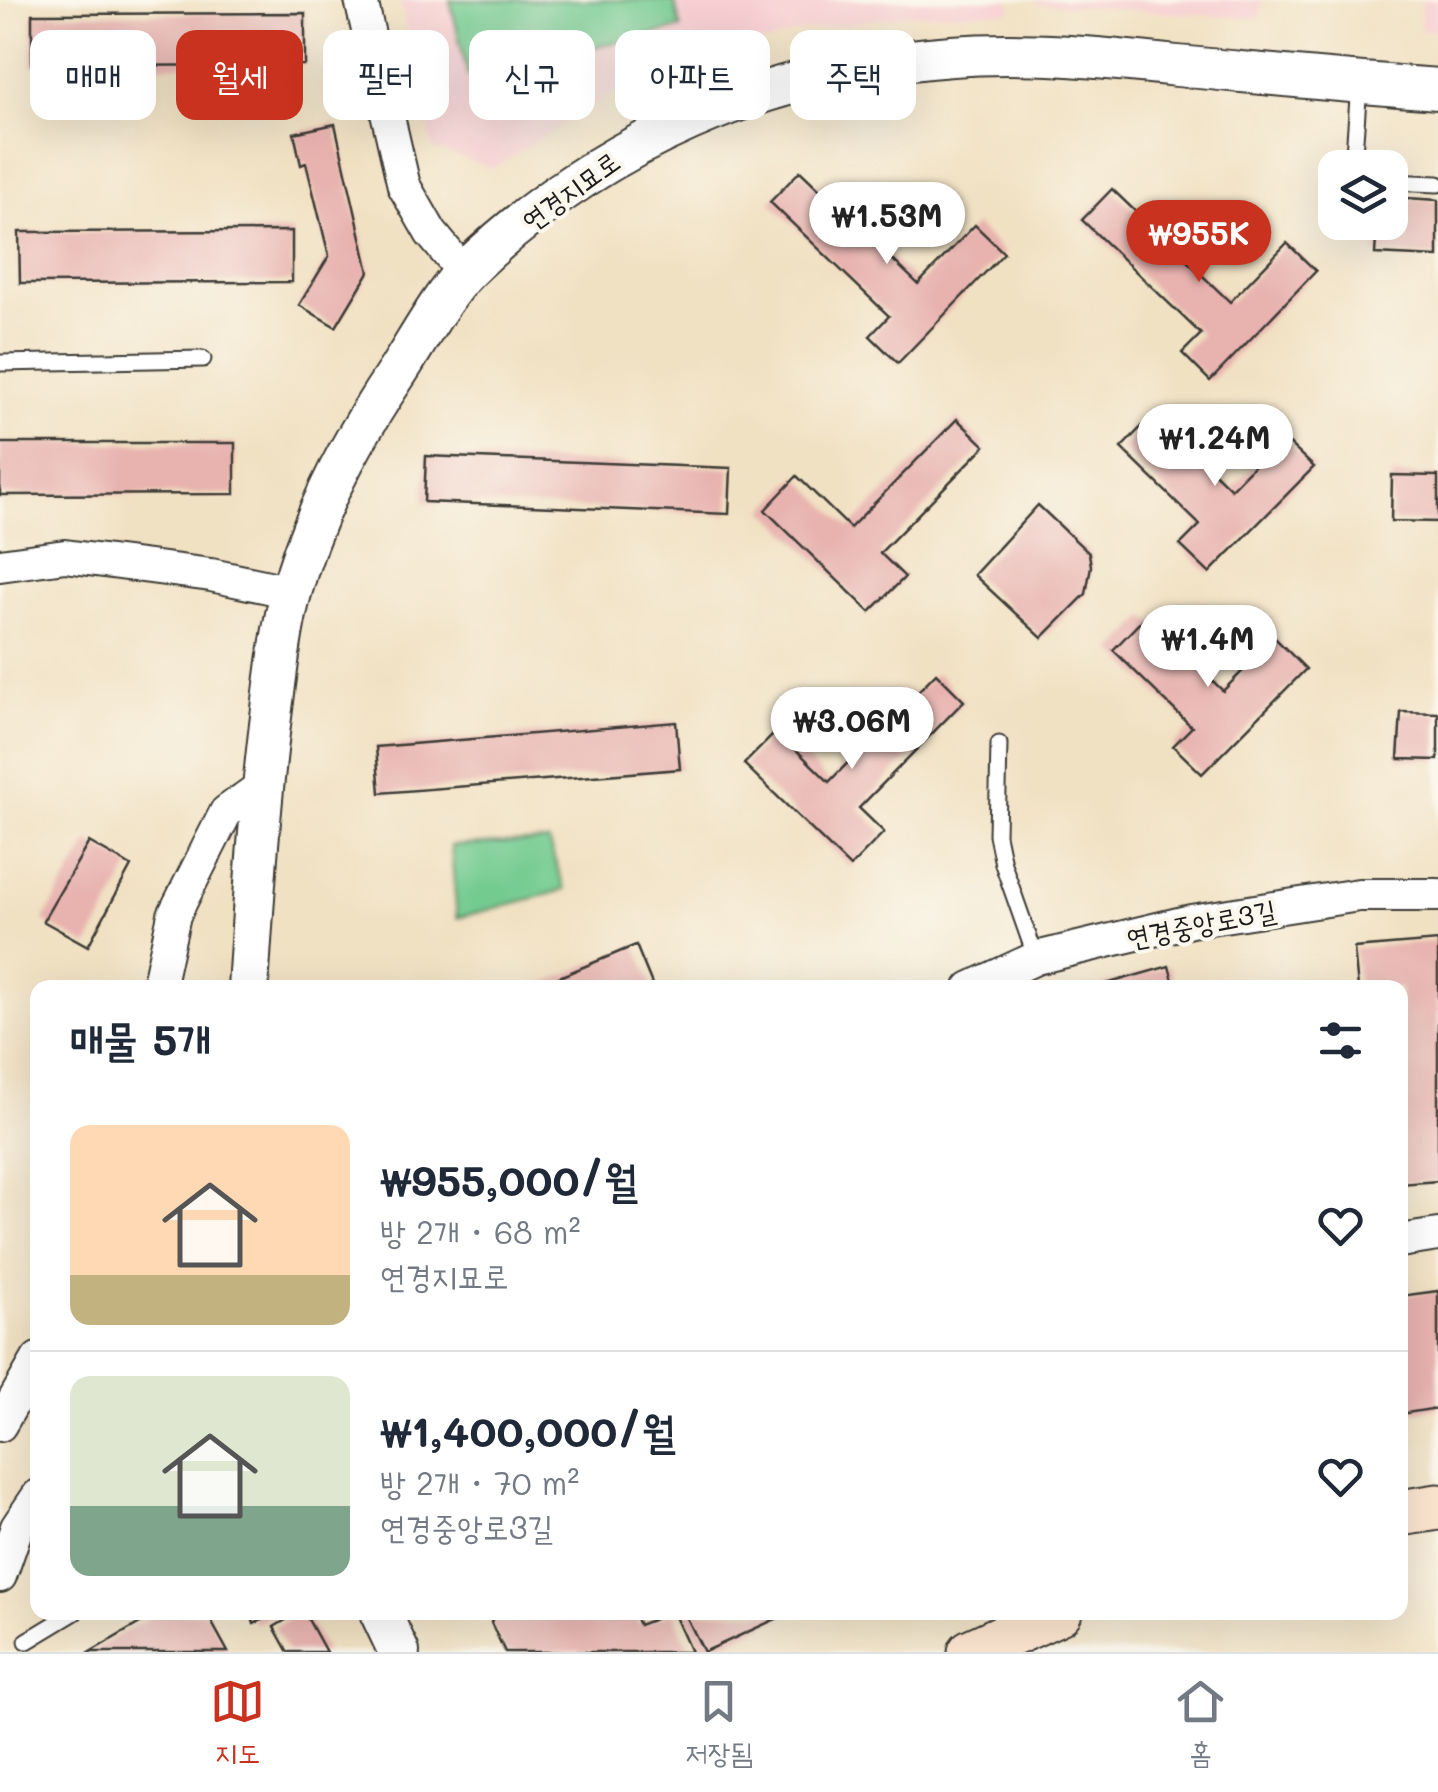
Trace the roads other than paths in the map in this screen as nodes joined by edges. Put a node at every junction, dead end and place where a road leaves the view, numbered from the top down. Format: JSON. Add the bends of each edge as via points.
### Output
{"nodes":[{"id":1,"x":362,"y":0,"type":"edge"},
{"id":2,"x":1359,"y":84,"type":"junction"},
{"id":3,"x":1438,"y":89,"type":"edge"},
{"id":4,"x":1355,"y":150,"type":"edge"},
{"id":5,"x":1408,"y":183,"type":"edge"},
{"id":6,"x":1438,"y":184,"type":"edge"},
{"id":7,"x":464,"y":273,"type":"junction"},
{"id":8,"x":203,"y":359,"type":"dead end"},
{"id":9,"x":0,"y":363,"type":"edge"},
{"id":10,"x":0,"y":565,"type":"edge"},
{"id":11,"x":292,"y":592,"type":"junction"},
{"id":12,"x":999,"y":744,"type":"dead end"},
{"id":13,"x":262,"y":786,"type":"junction"},
{"id":14,"x":1438,"y":895,"type":"edge"},
{"id":15,"x":1036,"y":958,"type":"junction"},
{"id":16,"x":160,"y":980,"type":"edge"},
{"id":17,"x":249,"y":980,"type":"edge"},
{"id":18,"x":988,"y":980,"type":"edge"},
{"id":19,"x":1438,"y":1235,"type":"edge"},
{"id":20,"x":1408,"y":1240,"type":"edge"},
{"id":21,"x":30,"y":1374,"type":"edge"},
{"id":22,"x":0,"y":1425,"type":"edge"},
{"id":23,"x":30,"y":1507,"type":"edge"},
{"id":24,"x":1438,"y":1508,"type":"edge"},
{"id":25,"x":1408,"y":1513,"type":"edge"},
{"id":26,"x":15,"y":1527,"type":"edge"},
{"id":27,"x":0,"y":1576,"type":"edge"},
{"id":28,"x":62,"y":1620,"type":"edge"},
{"id":29,"x":384,"y":1620,"type":"edge"},
{"id":30,"x":1041,"y":1620,"type":"edge"},
{"id":31,"x":28,"y":1642,"type":"dead end"},
{"id":32,"x":400,"y":1652,"type":"edge"},
{"id":33,"x":970,"y":1652,"type":"edge"}],
"edges":[{"from":1,"to":7,"type":"street","via":[[404,186]]},
{"from":2,"to":3,"type":"street","name":"연경지묘로"},
{"from":2,"to":4,"type":"lane"},
{"from":2,"to":7,"type":"street","name":"연경지묘로","via":[[1118,60],[958,55],[817,76],[718,106],[624,150],[555,195]]},
{"from":5,"to":6,"type":"lane"},
{"from":7,"to":11,"type":"street","name":"연경지묘로","via":[[360,427]]},
{"from":8,"to":9,"type":"lane"},
{"from":10,"to":11,"type":"street","via":[[65,556]]},
{"from":11,"to":13,"type":"street","name":"연경지묘로"},
{"from":12,"to":15,"type":"lane","via":[[1002,864]]},
{"from":13,"to":16,"type":"street","via":[[226,812],[174,916]]},
{"from":13,"to":17,"type":"street","name":"연경지묘로"},
{"from":14,"to":15,"type":"street","name":"연경중앙로3길","via":[[1359,895],[1210,918]]},
{"from":15,"to":18,"type":"street","name":"연경중앙로3길"},
{"from":19,"to":20,"type":"street"},
{"from":21,"to":22,"type":"street"},
{"from":23,"to":26,"type":"street"},
{"from":24,"to":25,"type":"main road"},
{"from":26,"to":27,"type":"street"},
{"from":28,"to":31,"type":"lane"},
{"from":29,"to":32,"type":"street"},
{"from":30,"to":33,"type":"main road"}]}
